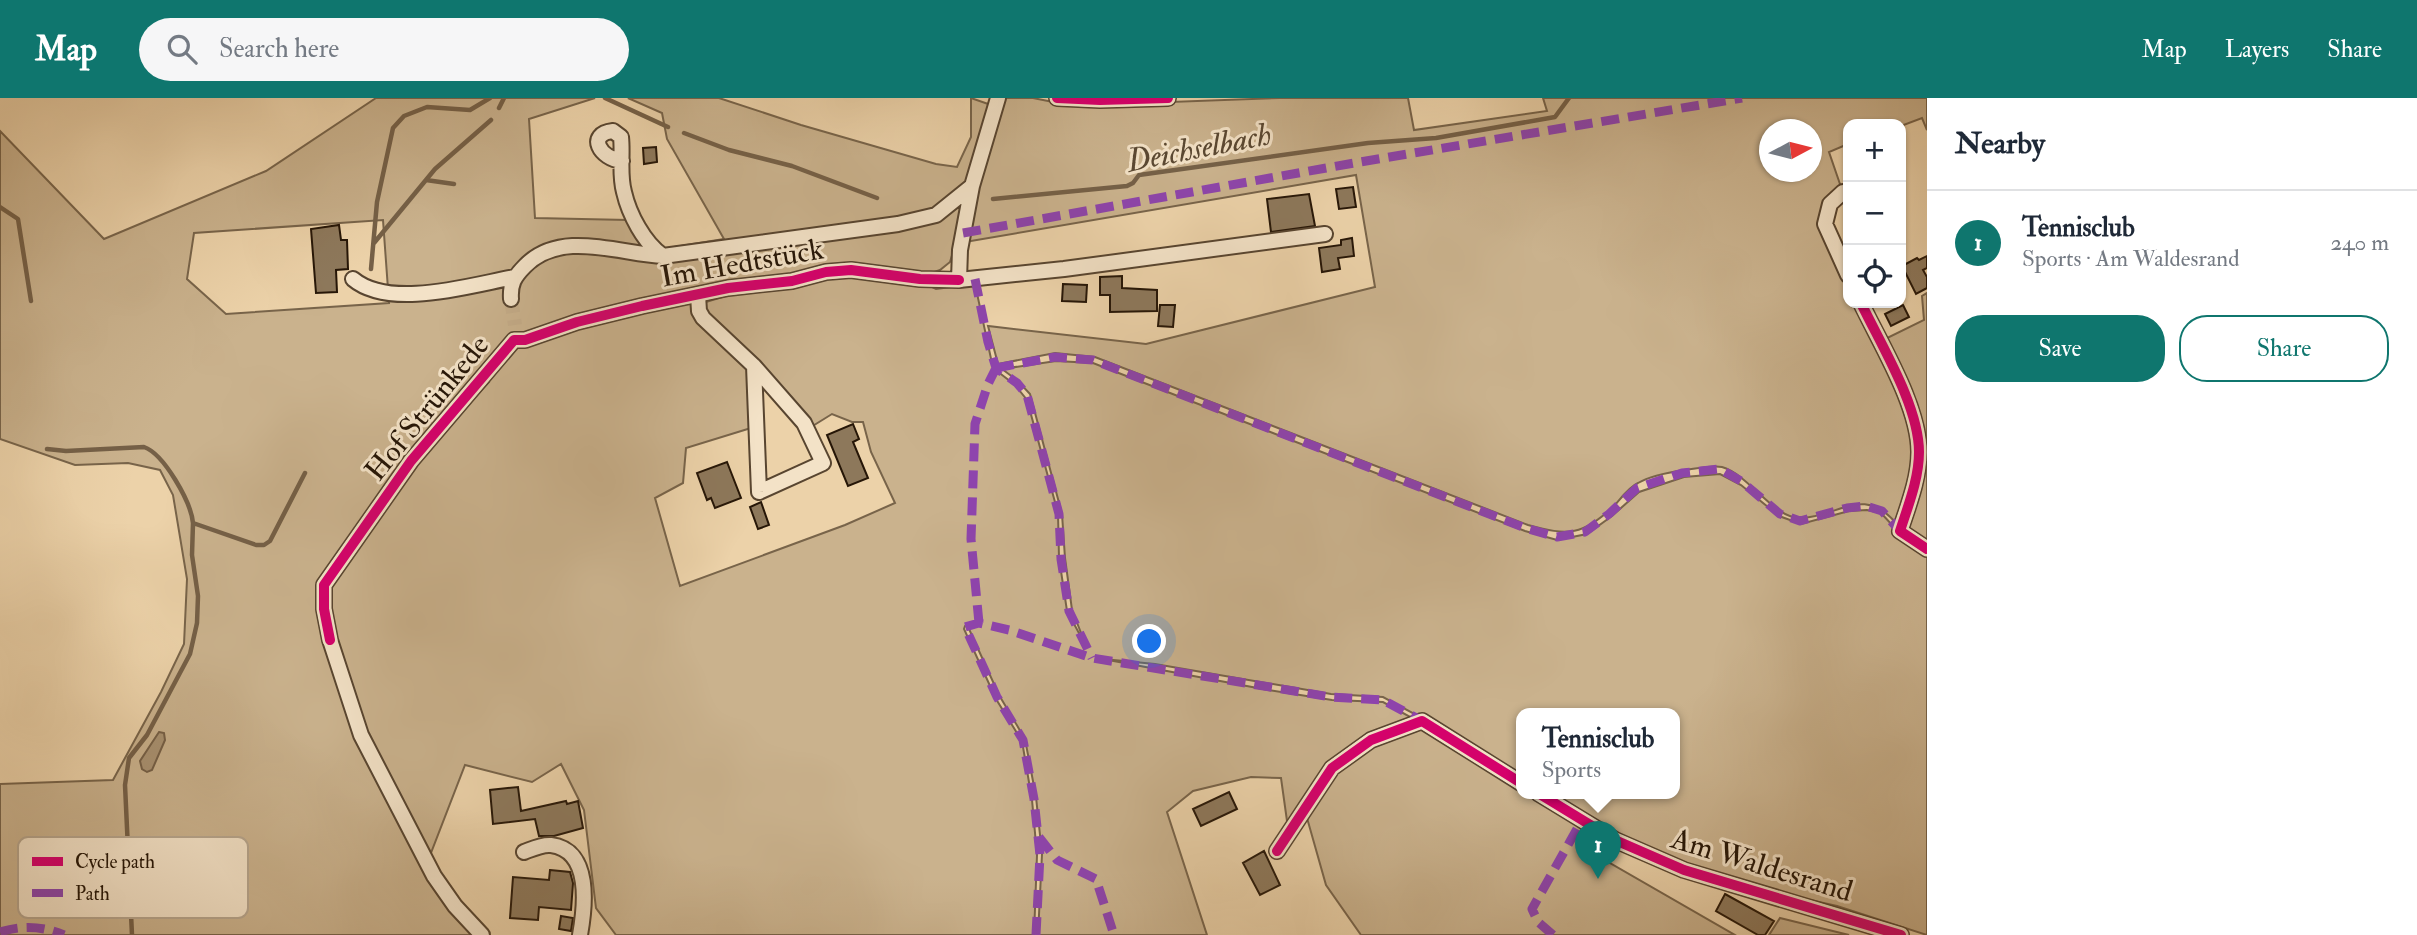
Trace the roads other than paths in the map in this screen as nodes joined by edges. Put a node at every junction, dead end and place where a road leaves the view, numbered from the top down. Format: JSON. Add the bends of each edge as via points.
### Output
{"nodes":[{"id":1,"x":998,"y":98,"type":"edge"},
{"id":2,"x":1058,"y":98,"type":"edge"},
{"id":3,"x":1168,"y":98,"type":"edge"},
{"id":4,"x":622,"y":161,"type":"dead end"},
{"id":5,"x":972,"y":186,"type":"junction"},
{"id":6,"x":1843,"y":192,"type":"dead end"},
{"id":7,"x":1325,"y":234,"type":"dead end"},
{"id":8,"x":663,"y":256,"type":"junction"},
{"id":9,"x":1843,"y":264,"type":"edge"},
{"id":10,"x":514,"y":277,"type":"junction"},
{"id":11,"x":353,"y":279,"type":"dead end"},
{"id":12,"x":959,"y":280,"type":"junction"},
{"id":13,"x":698,"y":295,"type":"junction"},
{"id":14,"x":511,"y":299,"type":"tunnel mouth"},
{"id":15,"x":1863,"y":308,"type":"edge"},
{"id":16,"x":577,"y":322,"type":"joint"},
{"id":17,"x":754,"y":366,"type":"junction"},
{"id":18,"x":1927,"y":548,"type":"edge"},
{"id":19,"x":1516,"y":780,"type":"edge"},
{"id":20,"x":1548,"y":799,"type":"edge"},
{"id":21,"x":1277,"y":851,"type":"dead end"},
{"id":22,"x":524,"y":852,"type":"dead end"},
{"id":23,"x":482,"y":935,"type":"edge"},
{"id":24,"x":580,"y":935,"type":"edge"},
{"id":25,"x":1901,"y":935,"type":"edge"}],
"edges":[{"from":1,"to":5,"type":"street"},
{"from":2,"to":3,"type":"street"},
{"from":4,"to":8,"type":"street","via":[[624,192],[633,216],[648,242]]},
{"from":5,"to":8,"type":"street","name":"Im Hedtstück","via":[[936,215],[898,224]]},
{"from":5,"to":12,"type":"street"},
{"from":6,"to":9,"type":"street","via":[[1830,204],[1825,224]]},
{"from":7,"to":12,"type":"street","name":"Im Hedtstück"},
{"from":8,"to":10,"type":"street","name":"Im Hedtstück","via":[[605,247],[565,247],[536,258]]},
{"from":10,"to":11,"type":"street","via":[[414,293],[387,293]]},
{"from":10,"to":14,"type":"street"},
{"from":12,"to":13,"type":"street","name":"Im Hedtstück","via":[[851,270]]},
{"from":13,"to":16,"type":"street","name":"Im Hedtstück"},
{"from":13,"to":17,"type":"street","via":[[703,318]]},
{"from":15,"to":18,"type":"street","via":[[1911,407],[1918,433],[1915,478],[1900,530]]},
{"from":16,"to":23,"type":"street","name":"Hof Strünkede","via":[[526,340],[514,332],[411,461],[324,585],[330,640],[361,735],[435,876]]},
{"from":17,"to":17,"type":"street","via":[[804,423],[823,463],[759,492]]},
{"from":19,"to":21,"type":"street","via":[[1422,721],[1371,740],[1332,768]]},
{"from":20,"to":25,"type":"street","name":"Am Waldesrand","via":[[1615,840],[1684,870]]},
{"from":22,"to":24,"type":"street","via":[[550,844],[575,859],[583,877]]}]}
